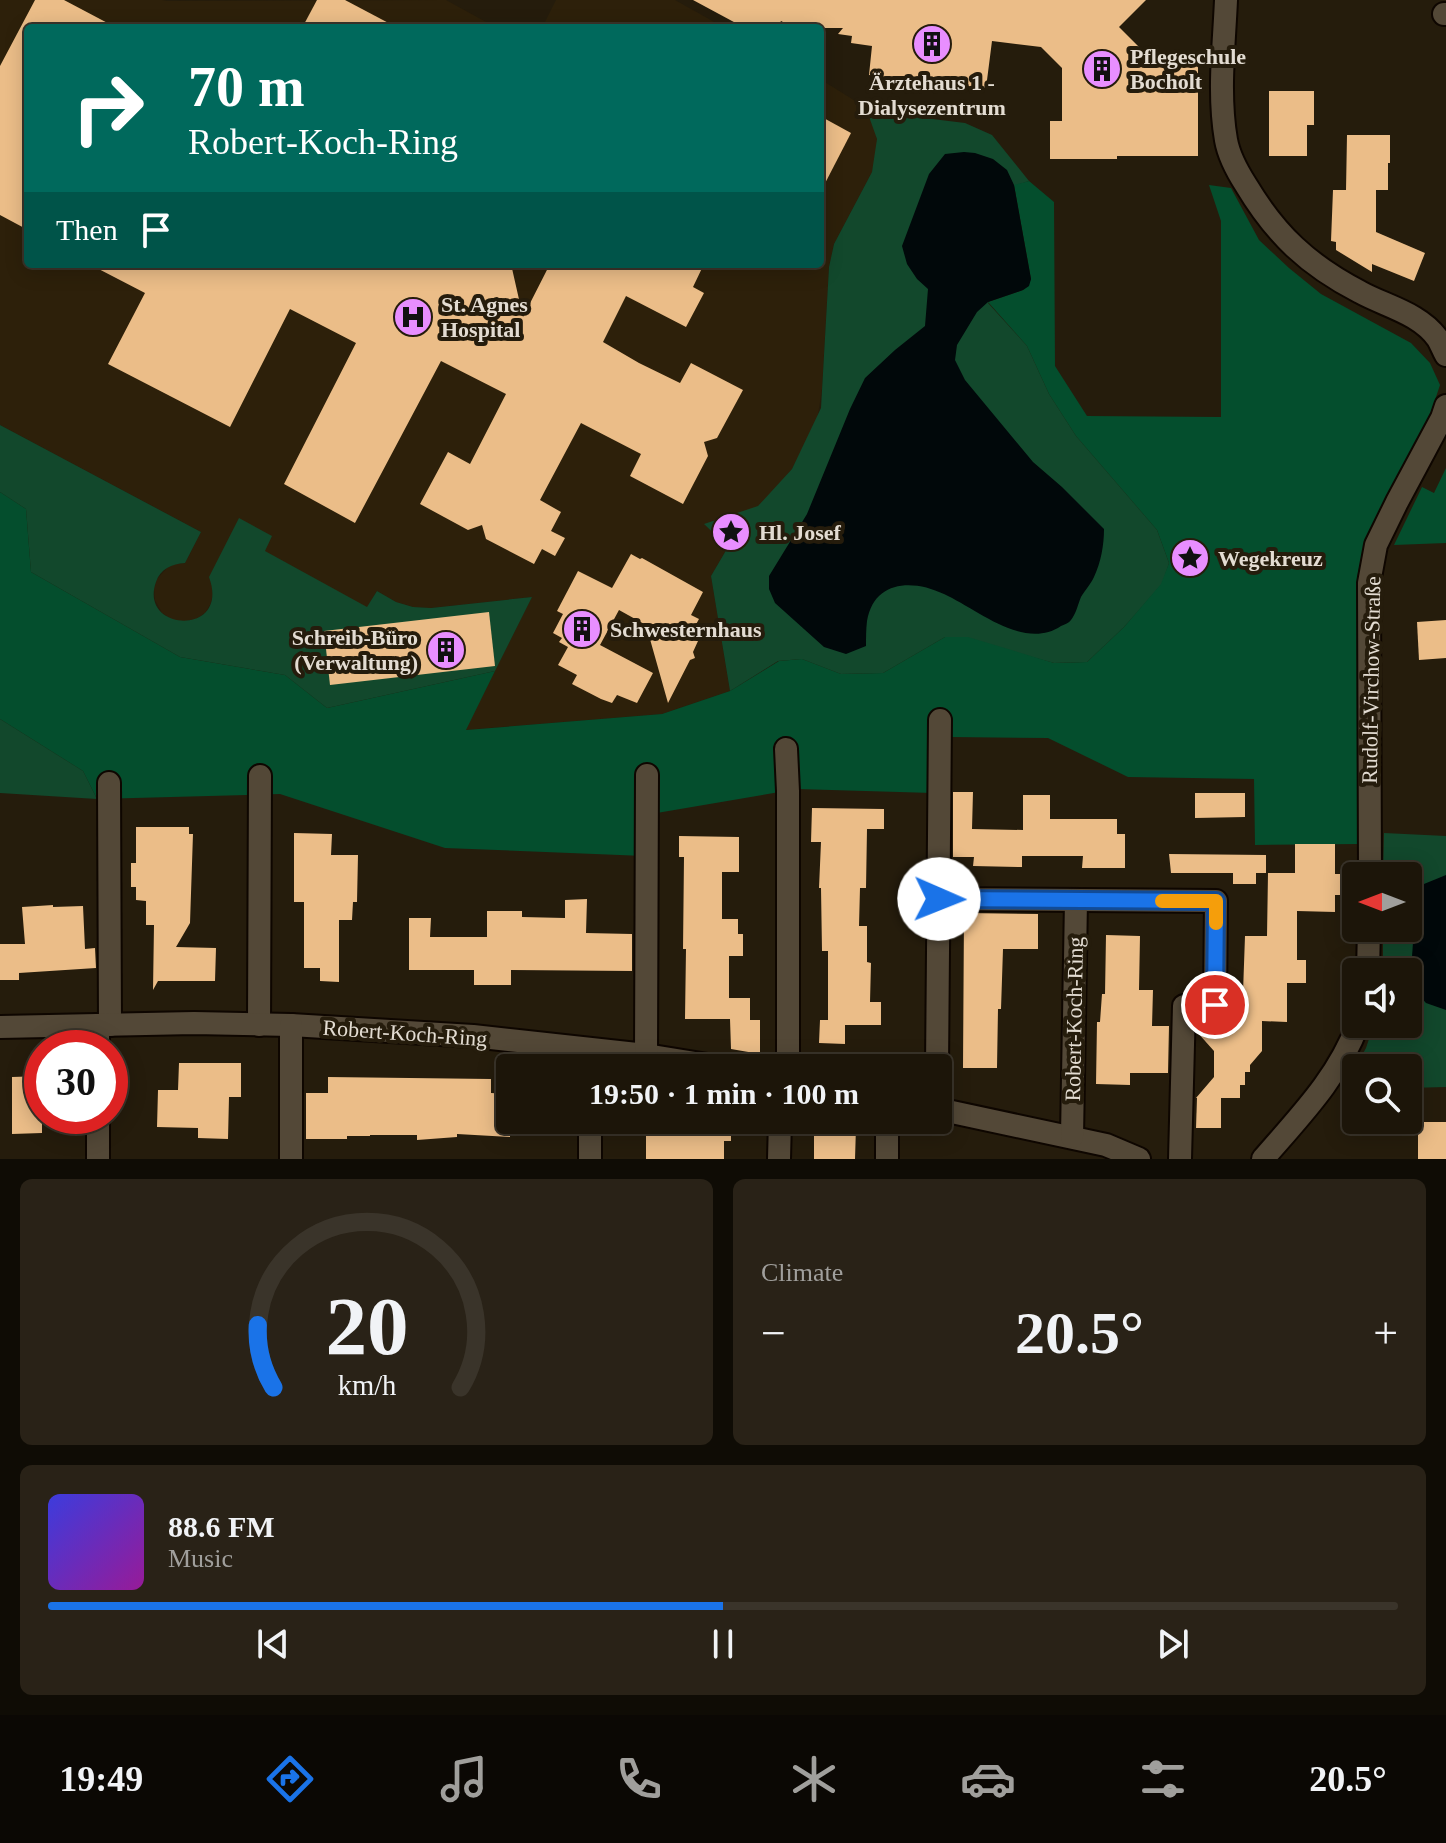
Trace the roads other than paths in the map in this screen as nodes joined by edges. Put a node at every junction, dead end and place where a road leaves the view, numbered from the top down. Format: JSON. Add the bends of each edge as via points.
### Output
{"nodes":[{"id":1,"x":1226,"y":0,"type":"edge"},
{"id":2,"x":1446,"y":355,"type":"edge"},
{"id":3,"x":1446,"y":406,"type":"edge"},
{"id":4,"x":940,"y":720,"type":"dead end"},
{"id":5,"x":786,"y":749,"type":"dead end"},
{"id":6,"x":647,"y":775,"type":"dead end"},
{"id":7,"x":260,"y":776,"type":"dead end"},
{"id":8,"x":109,"y":783,"type":"dead end"},
{"id":9,"x":1370,"y":862,"type":"edge"},
{"id":10,"x":939,"y":899,"type":"junction"},
{"id":11,"x":1076,"y":900,"type":"junction"},
{"id":12,"x":104,"y":1025,"type":"junction"},
{"id":13,"x":259,"y":1025,"type":"junction"},
{"id":14,"x":291,"y":1025,"type":"junction"},
{"id":15,"x":0,"y":1027,"type":"edge"},
{"id":16,"x":103,"y":1030,"type":"edge"},
{"id":17,"x":1353,"y":1038,"type":"edge"},
{"id":18,"x":570,"y":1054,"type":"edge"},
{"id":19,"x":646,"y":1054,"type":"edge"},
{"id":20,"x":788,"y":1054,"type":"edge"},
{"id":21,"x":937,"y":1054,"type":"edge"},
{"id":22,"x":952,"y":1112,"type":"edge"},
{"id":23,"x":98,"y":1134,"type":"edge"},
{"id":24,"x":590,"y":1134,"type":"edge"},
{"id":25,"x":780,"y":1134,"type":"edge"},
{"id":26,"x":887,"y":1134,"type":"edge"},
{"id":27,"x":1072,"y":1137,"type":"junction"},
{"id":28,"x":98,"y":1159,"type":"edge"},
{"id":29,"x":291,"y":1159,"type":"edge"},
{"id":30,"x":590,"y":1159,"type":"edge"},
{"id":31,"x":779,"y":1159,"type":"edge"},
{"id":32,"x":887,"y":1159,"type":"edge"},
{"id":33,"x":1139,"y":1159,"type":"edge"},
{"id":34,"x":1180,"y":1159,"type":"edge"},
{"id":35,"x":1263,"y":1159,"type":"edge"}],
"edges":[{"from":1,"to":2,"type":"street","via":[[1221,98],[1235,168],[1278,232],[1317,267],[1428,328]]},
{"from":3,"to":9,"type":"street","name":"Rudolf-Virchow-Straße","via":[[1376,545],[1369,583]]},
{"from":4,"to":10,"type":"street"},
{"from":5,"to":20,"type":"street"},
{"from":6,"to":19,"type":"street"},
{"from":7,"to":13,"type":"street"},
{"from":8,"to":12,"type":"street"},
{"from":10,"to":11,"type":"street"},
{"from":10,"to":21,"type":"street"},
{"from":11,"to":27,"type":"street","name":"Robert-Koch-Ring"},
{"from":11,"to":34,"type":"street","via":[[1216,901],[1215,1005],[1184,1006]]},
{"from":12,"to":13,"type":"street","name":"Robert-Koch-Ring"},
{"from":12,"to":15,"type":"street","name":"Robert-Koch-Ring"},
{"from":12,"to":16,"type":"street"},
{"from":13,"to":14,"type":"street","name":"Robert-Koch-Ring"},
{"from":14,"to":18,"type":"street","name":"Robert-Koch-Ring","via":[[473,1036]]},
{"from":14,"to":29,"type":"street"},
{"from":17,"to":35,"type":"street","via":[[1320,1093]]},
{"from":22,"to":27,"type":"street","name":"Robert-Koch-Ring"},
{"from":23,"to":28,"type":"street"},
{"from":24,"to":30,"type":"street"},
{"from":25,"to":31,"type":"street"},
{"from":26,"to":32,"type":"street"},
{"from":27,"to":33,"type":"street","name":"Robert-Koch-Ring"}]}
